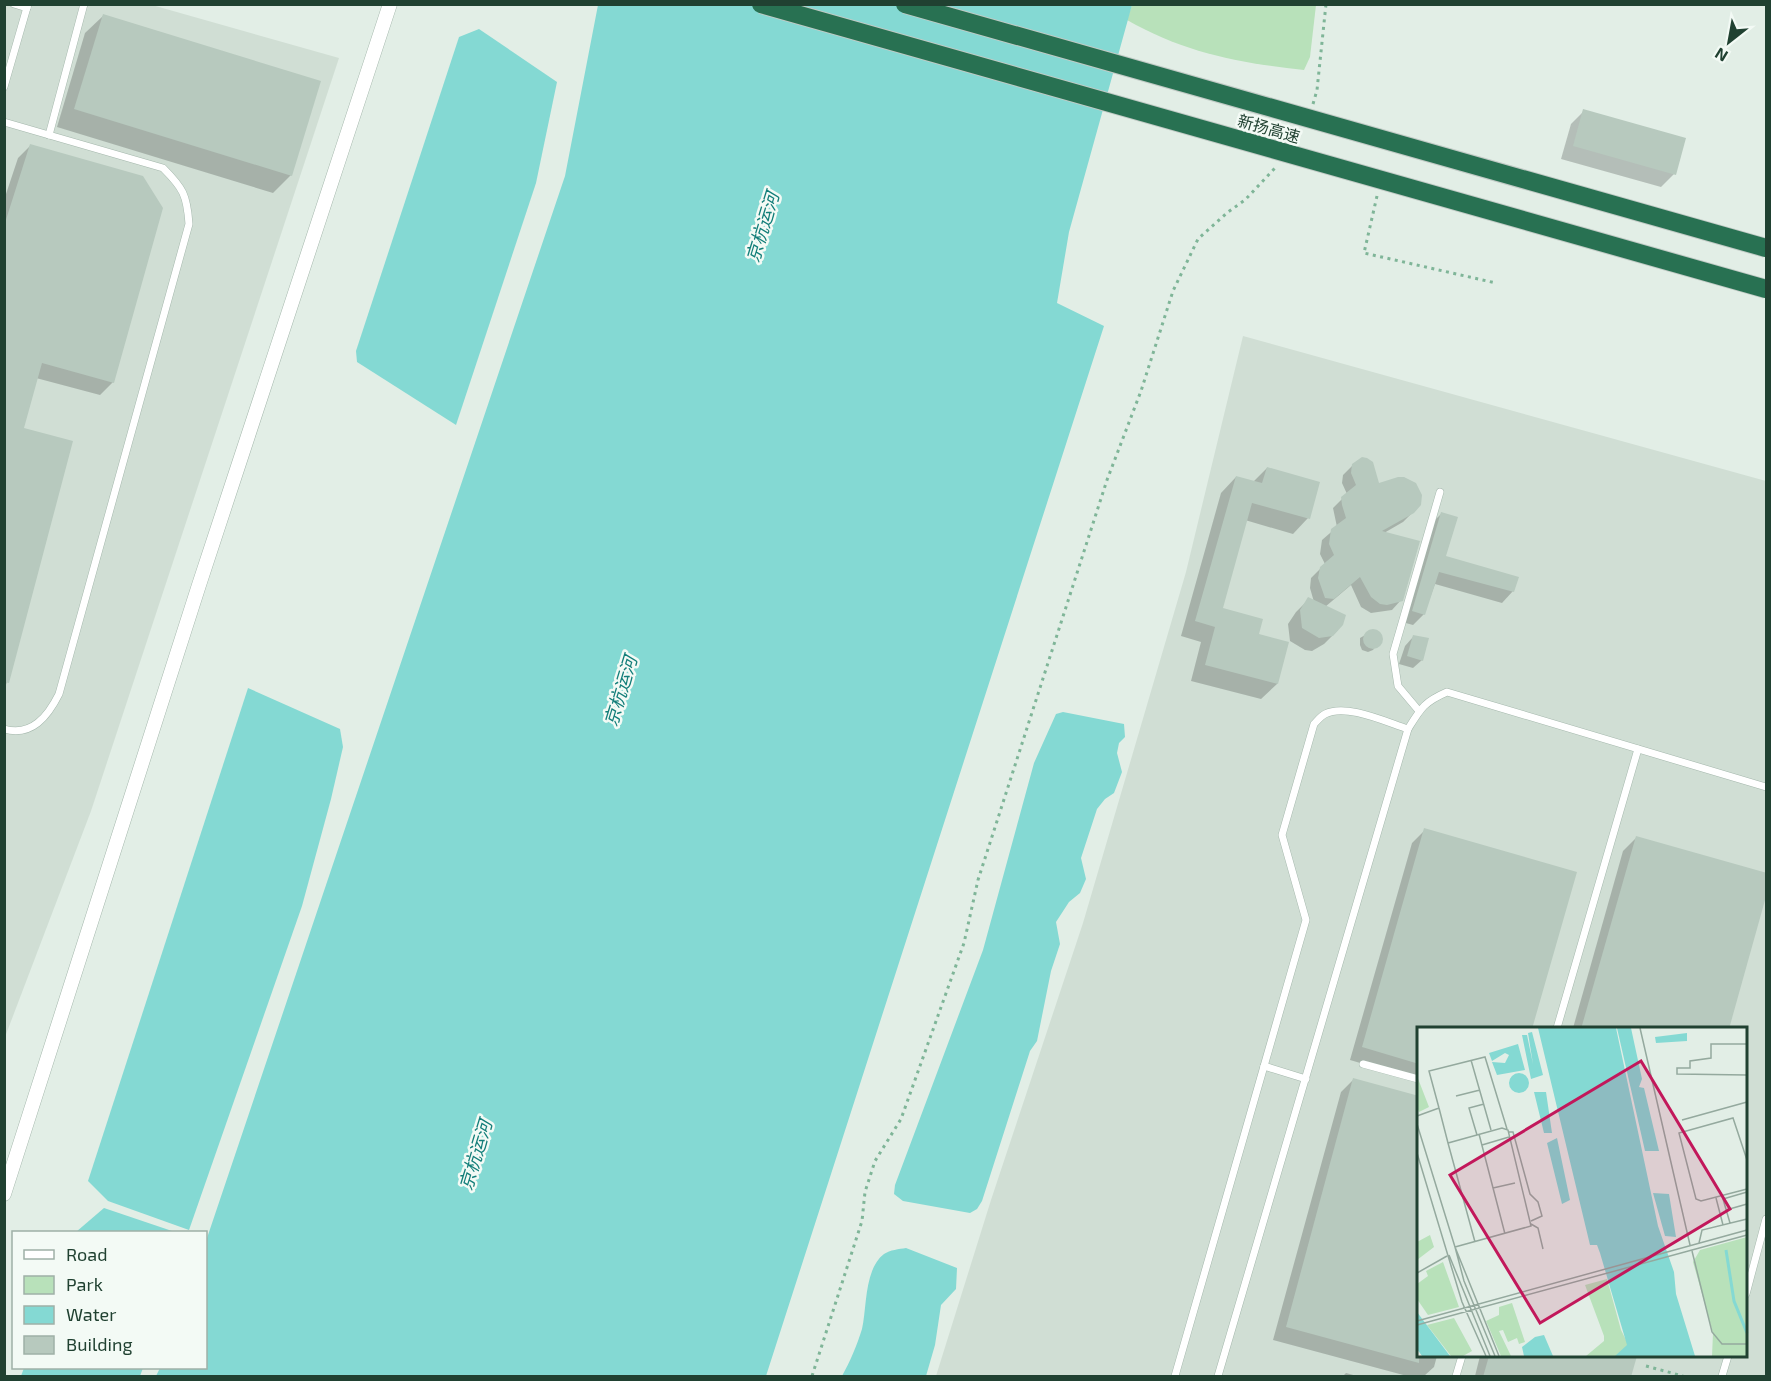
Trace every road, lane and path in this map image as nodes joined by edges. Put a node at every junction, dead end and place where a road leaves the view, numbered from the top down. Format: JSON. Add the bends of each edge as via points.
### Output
{"nodes":[{"id":1,"x":14,"y":4,"type":"edge"},
{"id":2,"x":84,"y":4,"type":"edge"},
{"id":3,"x":390,"y":4,"type":"edge"},
{"id":4,"x":761,"y":4,"type":"edge"},
{"id":5,"x":904,"y":4,"type":"edge"},
{"id":6,"x":1326,"y":4,"type":"edge"},
{"id":7,"x":27,"y":6,"type":"edge"},
{"id":8,"x":4,"y":87,"type":"edge"},
{"id":9,"x":1312,"y":107,"type":"dead end"},
{"id":10,"x":4,"y":122,"type":"edge"},
{"id":11,"x":49,"y":135,"type":"junction"},
{"id":12,"x":1278,"y":166,"type":"dead end"},
{"id":13,"x":1379,"y":186,"type":"dead end"},
{"id":14,"x":1767,"y":248,"type":"edge"},
{"id":15,"x":1496,"y":284,"type":"dead end"},
{"id":16,"x":1767,"y":289,"type":"edge"},
{"id":17,"x":1440,"y":492,"type":"dead end"},
{"id":18,"x":1419,"y":711,"type":"junction"},
{"id":19,"x":4,"y":729,"type":"edge"},
{"id":20,"x":1408,"y":729,"type":"junction"},
{"id":21,"x":1638,"y":748,"type":"junction"},
{"id":22,"x":1767,"y":787,"type":"edge"},
{"id":23,"x":1558,"y":1027,"type":"edge"},
{"id":24,"x":1363,"y":1064,"type":"dead end"},
{"id":25,"x":1264,"y":1066,"type":"junction"},
{"id":26,"x":1417,"y":1078,"type":"edge"},
{"id":27,"x":1306,"y":1079,"type":"junction"},
{"id":28,"x":4,"y":1194,"type":"edge"},
{"id":29,"x":1767,"y":1219,"type":"edge"},
{"id":30,"x":1747,"y":1289,"type":"edge"},
{"id":31,"x":1462,"y":1357,"type":"edge"},
{"id":32,"x":1728,"y":1357,"type":"edge"},
{"id":33,"x":1646,"y":1366,"type":"dead end"},
{"id":34,"x":812,"y":1377,"type":"edge"},
{"id":35,"x":1175,"y":1377,"type":"edge"},
{"id":36,"x":1218,"y":1377,"type":"edge"},
{"id":37,"x":1456,"y":1377,"type":"edge"},
{"id":38,"x":1683,"y":1377,"type":"edge"},
{"id":39,"x":1722,"y":1377,"type":"edge"}],
"edges":[{"from":1,"to":7,"type":"lane"},
{"from":2,"to":11,"type":"lane"},
{"from":3,"to":28,"type":"street"},
{"from":4,"to":16,"type":"highway","name":"新扬高速","bridge":true},
{"from":5,"to":14,"type":"highway","name":"新扬高速","bridge":true},
{"from":6,"to":9,"type":"path"},
{"from":7,"to":8,"type":"lane"},
{"from":10,"to":11,"type":"lane"},
{"from":11,"to":19,"type":"lane","via":[[163,168],[181,186],[189,224],[59,694],[49,713],[31,729]]},
{"from":12,"to":34,"type":"path","via":[[1198,239],[1173,291],[991,837],[964,942],[900,1119],[875,1161],[868,1182],[862,1221]]},
{"from":13,"to":15,"type":"path","via":[[1364,253]]},
{"from":17,"to":18,"type":"lane","via":[[1393,654],[1398,686]]},
{"from":18,"to":20,"type":"lane"},
{"from":18,"to":21,"type":"lane","via":[[1447,692]]},
{"from":20,"to":25,"type":"lane","via":[[1354,711],[1337,710],[1323,715],[1314,724],[1282,835],[1306,920]]},
{"from":20,"to":27,"type":"lane"},
{"from":21,"to":22,"type":"lane"},
{"from":21,"to":23,"type":"lane"},
{"from":24,"to":26,"type":"lane"},
{"from":25,"to":27,"type":"lane"},
{"from":25,"to":35,"type":"lane"},
{"from":27,"to":36,"type":"lane"},
{"from":29,"to":30,"type":"lane"},
{"from":31,"to":37,"type":"lane"},
{"from":32,"to":39,"type":"lane"},
{"from":33,"to":38,"type":"path"}]}
